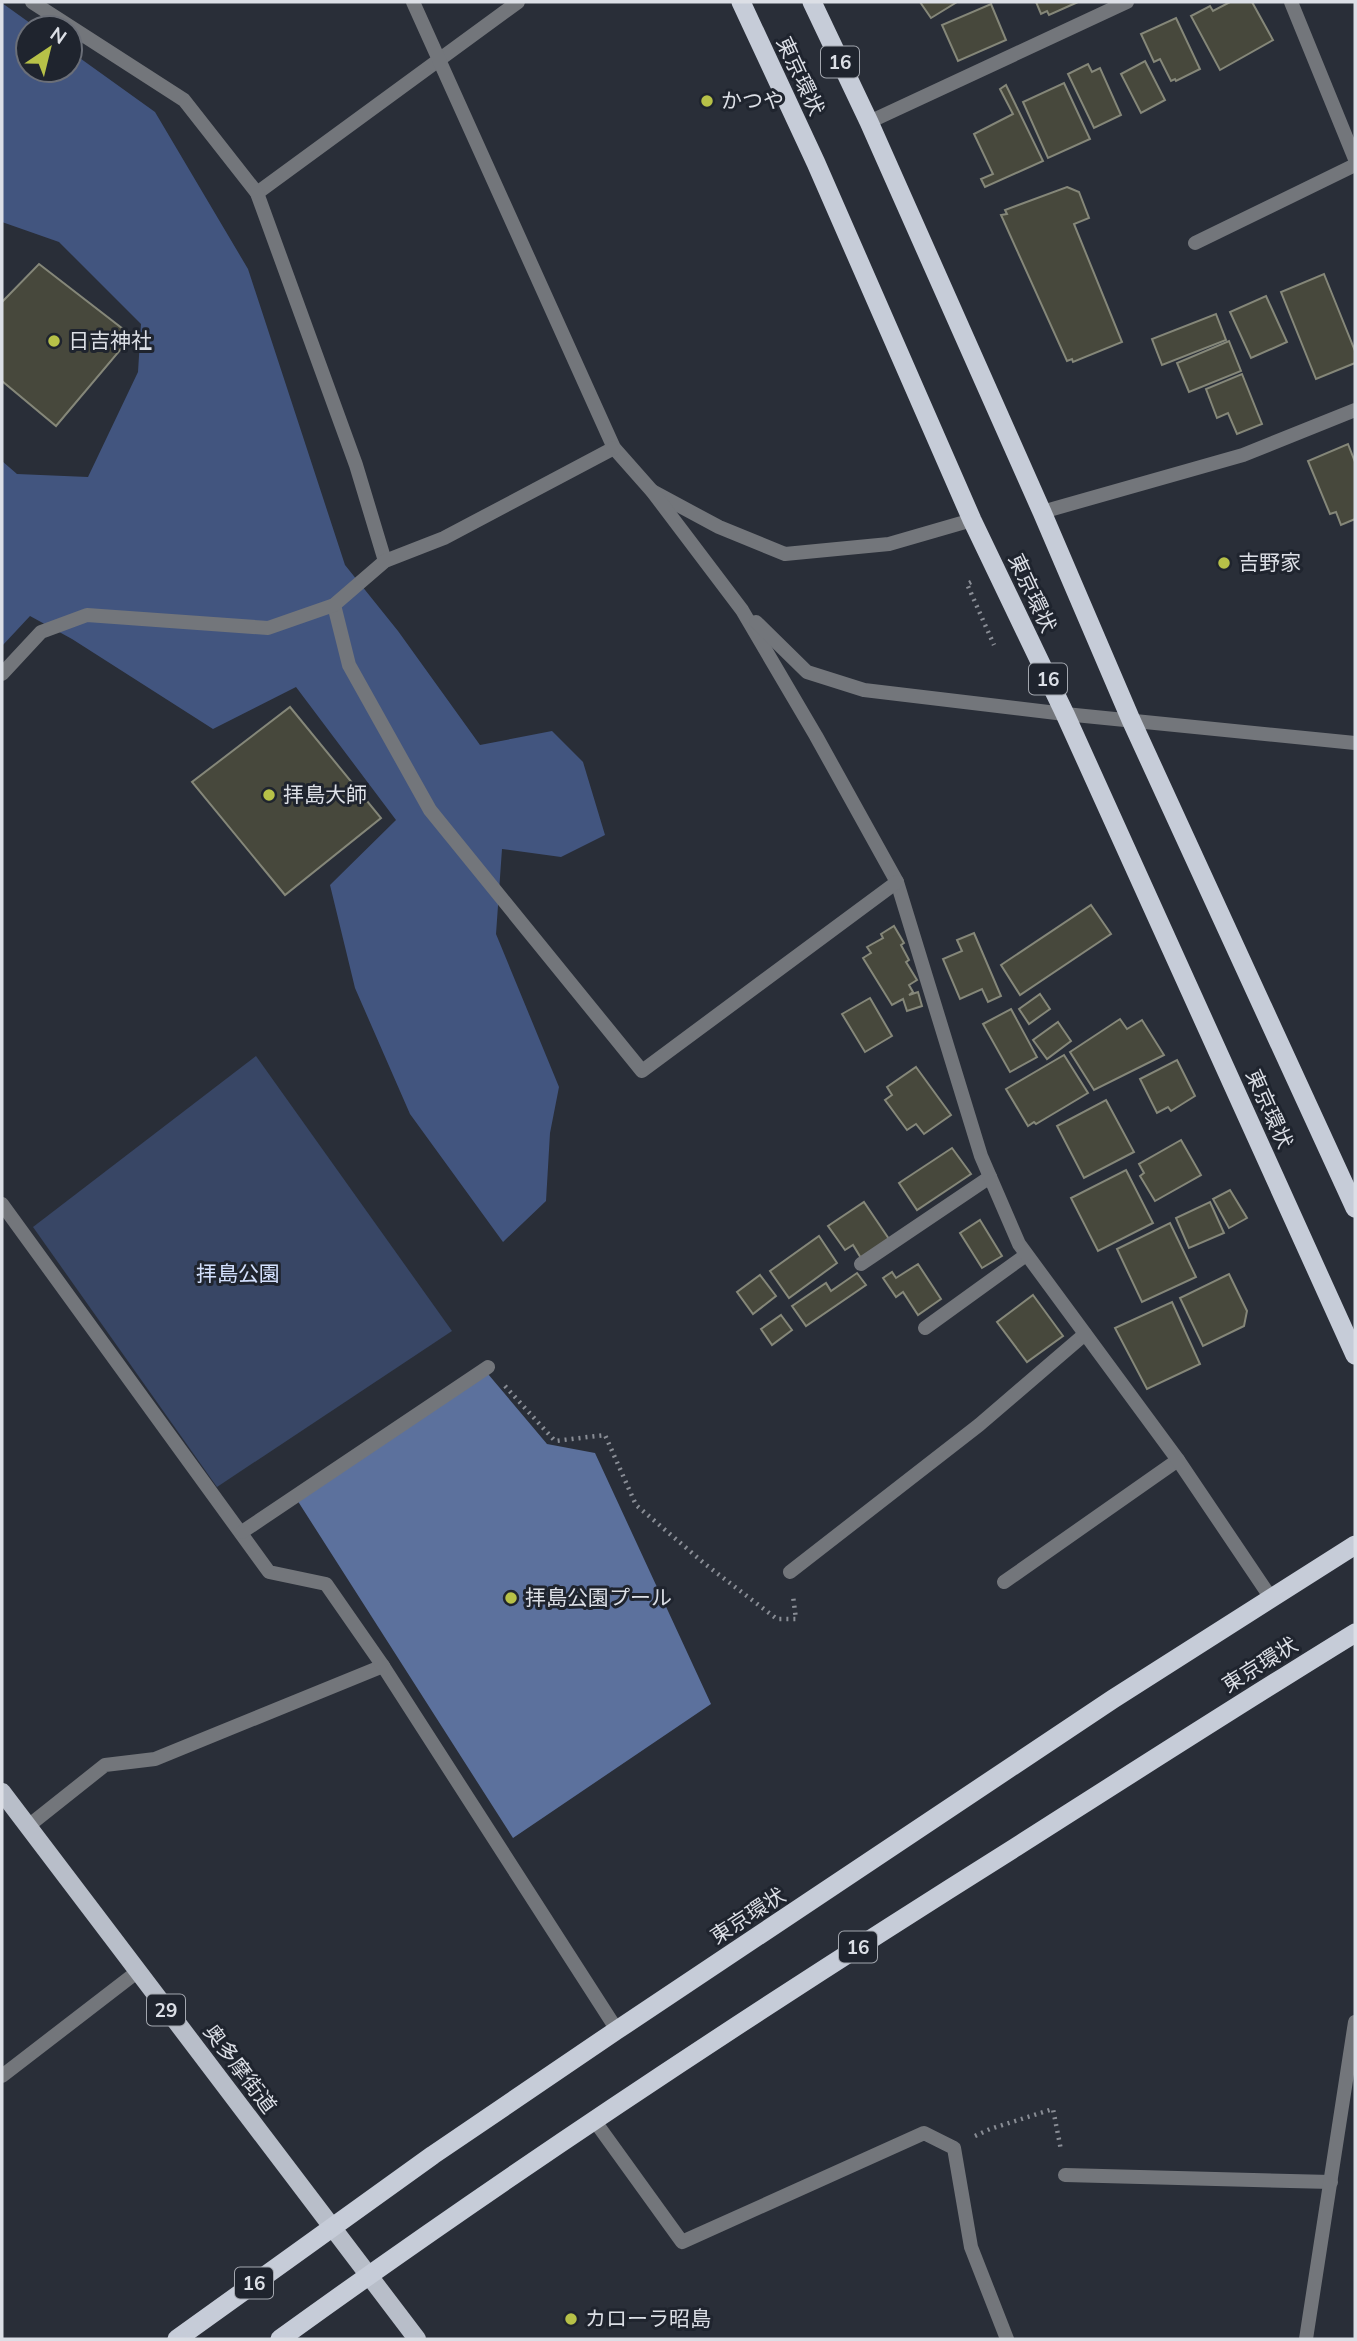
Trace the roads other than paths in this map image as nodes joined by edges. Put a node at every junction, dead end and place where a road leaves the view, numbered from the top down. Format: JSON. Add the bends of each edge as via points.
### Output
{"nodes":[{"id":1,"x":32,"y":2,"type":"edge"},
{"id":2,"x":414,"y":2,"type":"edge"},
{"id":3,"x":518,"y":2,"type":"edge"},
{"id":4,"x":741,"y":2,"type":"edge"},
{"id":5,"x":812,"y":2,"type":"edge"},
{"id":6,"x":1291,"y":2,"type":"edge"},
{"id":7,"x":1118,"y":4,"type":"edge"},
{"id":8,"x":439,"y":60,"type":"junction"},
{"id":9,"x":869,"y":122,"type":"junction"},
{"id":10,"x":1354,"y":150,"type":"edge"},
{"id":11,"x":1355,"y":165,"type":"edge"},
{"id":12,"x":257,"y":193,"type":"junction"},
{"id":13,"x":1195,"y":243,"type":"dead end"},
{"id":14,"x":1355,"y":410,"type":"edge"},
{"id":15,"x":614,"y":448,"type":"junction"},
{"id":16,"x":652,"y":491,"type":"junction"},
{"id":17,"x":1042,"y":512,"type":"junction"},
{"id":18,"x":972,"y":520,"type":"junction"},
{"id":19,"x":385,"y":561,"type":"junction"},
{"id":20,"x":334,"y":605,"type":"junction"},
{"id":21,"x":742,"y":610,"type":"junction"},
{"id":22,"x":2,"y":674,"type":"edge"},
{"id":23,"x":1065,"y":714,"type":"junction"},
{"id":24,"x":1131,"y":720,"type":"junction"},
{"id":25,"x":1355,"y":743,"type":"edge"},
{"id":26,"x":897,"y":882,"type":"junction"},
{"id":27,"x":990,"y":1177,"type":"junction"},
{"id":28,"x":2,"y":1203,"type":"edge"},
{"id":29,"x":1355,"y":1208,"type":"edge"},
{"id":30,"x":1026,"y":1255,"type":"junction"},
{"id":31,"x":861,"y":1264,"type":"dead end"},
{"id":32,"x":925,"y":1328,"type":"dead end"},
{"id":33,"x":1085,"y":1334,"type":"junction"},
{"id":34,"x":1355,"y":1355,"type":"edge"},
{"id":35,"x":488,"y":1367,"type":"road end"},
{"id":36,"x":1178,"y":1460,"type":"junction"},
{"id":37,"x":242,"y":1532,"type":"junction"},
{"id":38,"x":1355,"y":1545,"type":"edge"},
{"id":39,"x":790,"y":1572,"type":"road end"},
{"id":40,"x":1004,"y":1582,"type":"dead end"},
{"id":41,"x":1270,"y":1598,"type":"junction"},
{"id":42,"x":1355,"y":1633,"type":"edge"},
{"id":43,"x":383,"y":1666,"type":"junction"},
{"id":44,"x":3,"y":1796,"type":"edge"},
{"id":45,"x":27,"y":1827,"type":"junction"},
{"id":46,"x":137,"y":1972,"type":"junction"},
{"id":47,"x":1355,"y":2022,"type":"edge"},
{"id":48,"x":617,"y":2030,"type":"junction"},
{"id":49,"x":2,"y":2076,"type":"edge"},
{"id":50,"x":594,"y":2120,"type":"junction"},
{"id":51,"x":1065,"y":2175,"type":"road end"},
{"id":52,"x":1331,"y":2182,"type":"junction"},
{"id":53,"x":331,"y":2228,"type":"junction"},
{"id":54,"x":369,"y":2274,"type":"junction"},
{"id":55,"x":177,"y":2339,"type":"edge"},
{"id":56,"x":280,"y":2339,"type":"edge"},
{"id":57,"x":417,"y":2339,"type":"edge"},
{"id":58,"x":1007,"y":2339,"type":"edge"},
{"id":59,"x":1306,"y":2339,"type":"edge"}],
"edges":[{"from":1,"to":12,"type":"street","via":[[184,100]]},
{"from":2,"to":8,"type":"street"},
{"from":3,"to":8,"type":"street"},
{"from":4,"to":18,"type":"highway","name":"東京環状","number":"16"},
{"from":5,"to":9,"type":"highway","name":"東京環状","number":"16"},
{"from":6,"to":10,"type":"street"},
{"from":7,"to":9,"type":"street"},
{"from":8,"to":12,"type":"street"},
{"from":8,"to":15,"type":"street"},
{"from":9,"to":17,"type":"highway","name":"東京環状","number":"16"},
{"from":11,"to":13,"type":"street"},
{"from":12,"to":19,"type":"street","via":[[356,465]]},
{"from":14,"to":17,"type":"street","via":[[1243,455]]},
{"from":15,"to":16,"type":"street"},
{"from":15,"to":19,"type":"street","via":[[444,538]]},
{"from":16,"to":18,"type":"street","via":[[719,527],[785,554],[889,544]]},
{"from":16,"to":21,"type":"street"},
{"from":17,"to":24,"type":"highway","name":"東京環状","number":"16"},
{"from":18,"to":23,"type":"highway","name":"東京環状","number":"16"},
{"from":19,"to":20,"type":"street"},
{"from":20,"to":22,"type":"street","via":[[268,628],[87,615],[41,632]]},
{"from":20,"to":26,"type":"street","via":[[349,665],[430,810],[642,1071]]},
{"from":21,"to":23,"type":"street","via":[[807,672],[864,690]]},
{"from":21,"to":26,"type":"street"},
{"from":23,"to":24,"type":"street"},
{"from":23,"to":34,"type":"highway","name":"東京環状","number":"16"},
{"from":24,"to":25,"type":"street"},
{"from":24,"to":29,"type":"highway","name":"東京環状","number":"16"},
{"from":26,"to":27,"type":"street"},
{"from":27,"to":30,"type":"street"},
{"from":27,"to":31,"type":"street"},
{"from":28,"to":37,"type":"street"},
{"from":30,"to":32,"type":"street"},
{"from":30,"to":33,"type":"street"},
{"from":33,"to":36,"type":"street"},
{"from":33,"to":39,"type":"street","via":[[979,1425]]},
{"from":35,"to":37,"type":"street"},
{"from":36,"to":40,"type":"street"},
{"from":36,"to":41,"type":"street"},
{"from":37,"to":43,"type":"street","via":[[269,1572],[326,1584]]},
{"from":38,"to":41,"type":"highway","name":"東京環状","number":"16"},
{"from":41,"to":48,"type":"highway","name":"東京環状","number":"16"},
{"from":42,"to":50,"type":"highway","name":"東京環状","number":"16","via":[[842,1956]]},
{"from":43,"to":45,"type":"street","via":[[155,1759],[105,1765]]},
{"from":43,"to":48,"type":"street"},
{"from":44,"to":45,"type":"main road","name":"奥多摩街道","number":"29"},
{"from":45,"to":46,"type":"main road","name":"奥多摩街道","number":"29"},
{"from":46,"to":49,"type":"street"},
{"from":46,"to":53,"type":"main road","name":"奥多摩街道","number":"29"},
{"from":47,"to":52,"type":"street"},
{"from":48,"to":53,"type":"highway","name":"東京環状","number":"16"},
{"from":50,"to":54,"type":"highway","name":"東京環状","number":"16"},
{"from":50,"to":58,"type":"street","via":[[682,2242],[924,2133],[954,2148],[971,2247]]},
{"from":51,"to":52,"type":"street"},
{"from":52,"to":59,"type":"street"},
{"from":53,"to":54,"type":"main road","name":"奥多摩街道","number":"29"},
{"from":53,"to":55,"type":"highway","name":"東京環状","number":"16"},
{"from":54,"to":56,"type":"highway","name":"東京環状","number":"16"},
{"from":54,"to":57,"type":"main road","name":"奥多摩街道","number":"29"}]}
